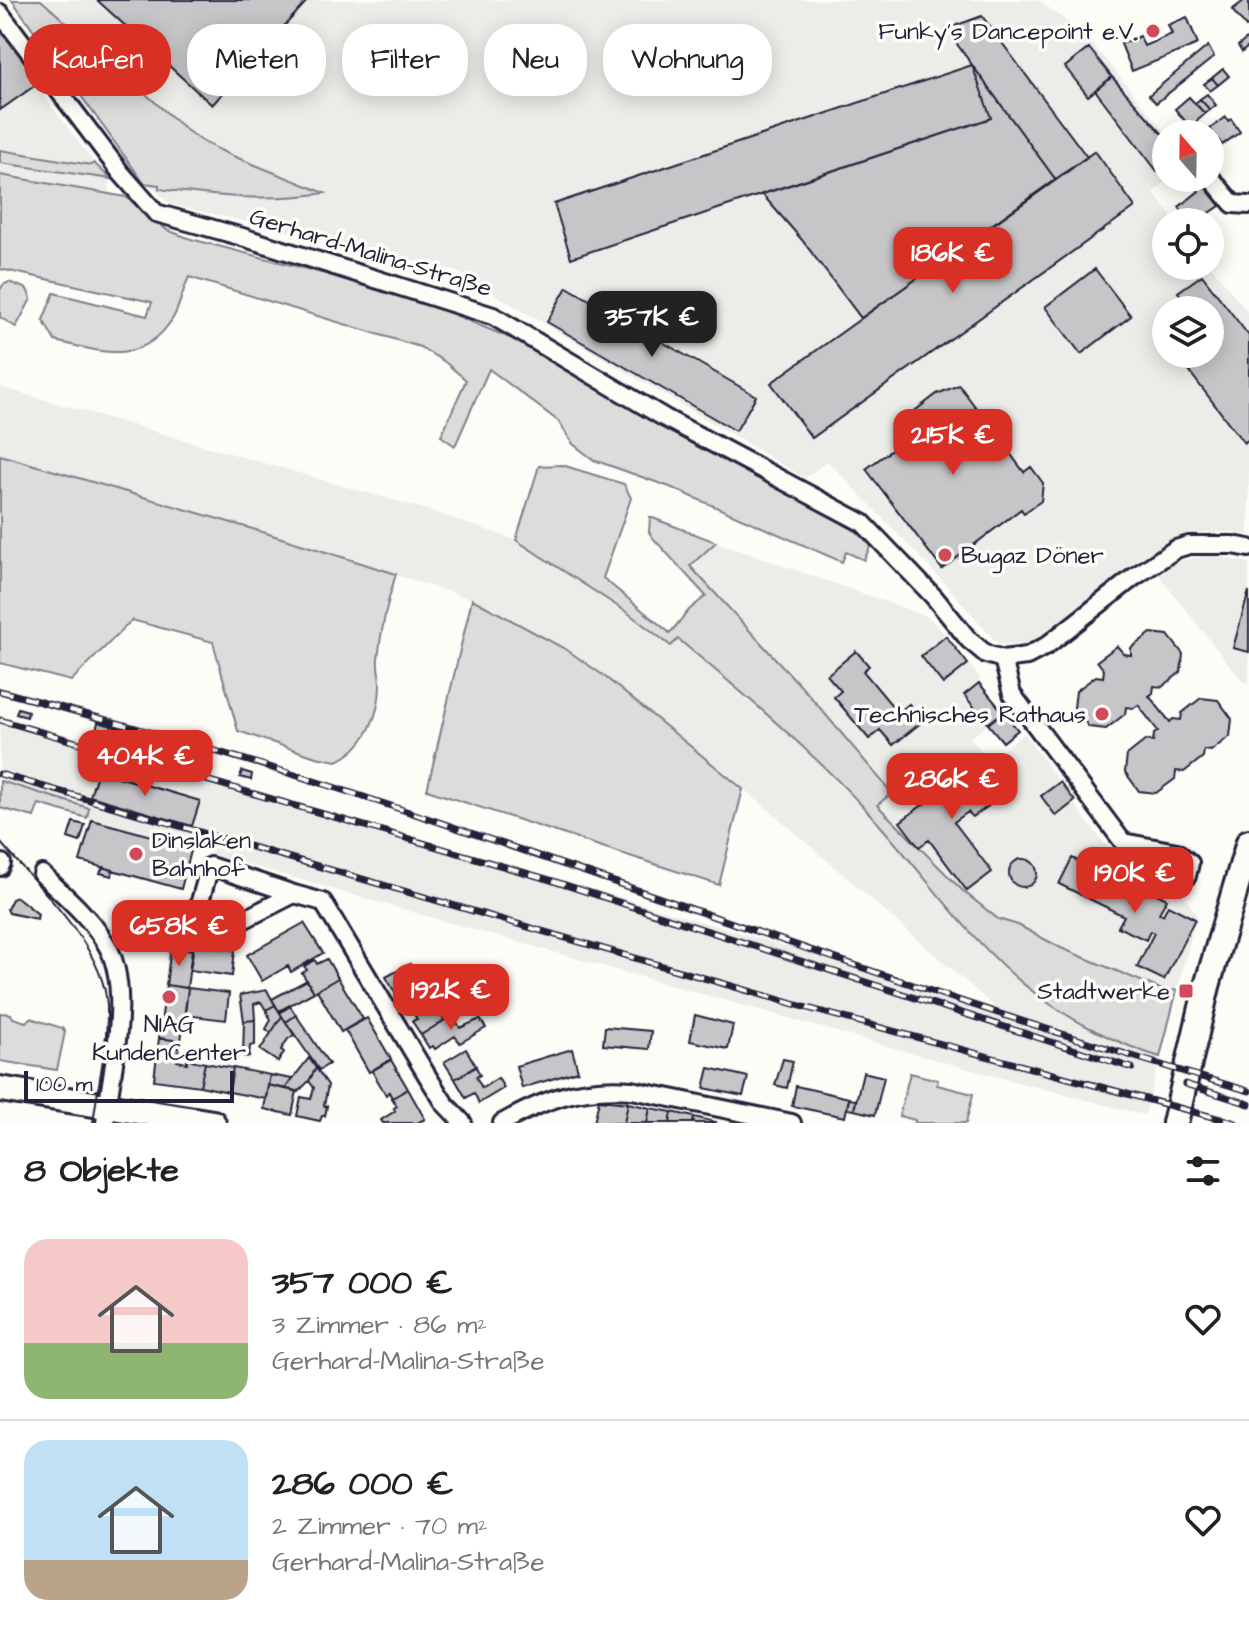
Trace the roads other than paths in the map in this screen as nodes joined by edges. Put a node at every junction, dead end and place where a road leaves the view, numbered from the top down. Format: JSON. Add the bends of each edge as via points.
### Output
{"nodes":[{"id":1,"x":0,"y":13,"type":"edge"},
{"id":2,"x":1223,"y":192,"type":"edge"},
{"id":3,"x":1249,"y":205,"type":"edge"},
{"id":4,"x":1249,"y":548,"type":"edge"},
{"id":5,"x":1003,"y":659,"type":"junction"},
{"id":6,"x":1123,"y":842,"type":"dead end"},
{"id":7,"x":1249,"y":842,"type":"edge"},
{"id":8,"x":42,"y":874,"type":"dead end"},
{"id":9,"x":294,"y":894,"type":"junction"},
{"id":10,"x":0,"y":1089,"type":"edge"},
{"id":11,"x":97,"y":1114,"type":"edge"},
{"id":12,"x":145,"y":1118,"type":"edge"},
{"id":13,"x":213,"y":1123,"type":"edge"},
{"id":14,"x":463,"y":1123,"type":"edge"},
{"id":15,"x":502,"y":1123,"type":"edge"},
{"id":16,"x":792,"y":1123,"type":"edge"},
{"id":17,"x":1175,"y":1123,"type":"edge"}],
"edges":[{"from":1,"to":5,"type":"street","name":"Gerhard-Malina-Straße","via":[[156,213],[493,316],[665,418],[863,523],[969,640]]},
{"from":2,"to":3,"type":"street","via":[[1233,204]]},
{"from":4,"to":5,"type":"street","via":[[1176,549],[1046,646],[1027,656]]},
{"from":5,"to":6,"type":"street","via":[[1012,694]]},
{"from":7,"to":17,"type":"main road"},
{"from":8,"to":11,"type":"street","via":[[112,954],[120,1015]]},
{"from":9,"to":9,"type":"street","via":[[210,866],[197,912],[239,922]]},
{"from":9,"to":14,"type":"street","via":[[323,902],[445,1104]]},
{"from":10,"to":11,"type":"main road"},
{"from":11,"to":12,"type":"main road"},
{"from":12,"to":13,"type":"main road"},
{"from":15,"to":16,"type":"street","via":[[556,1097],[609,1088]]}]}
